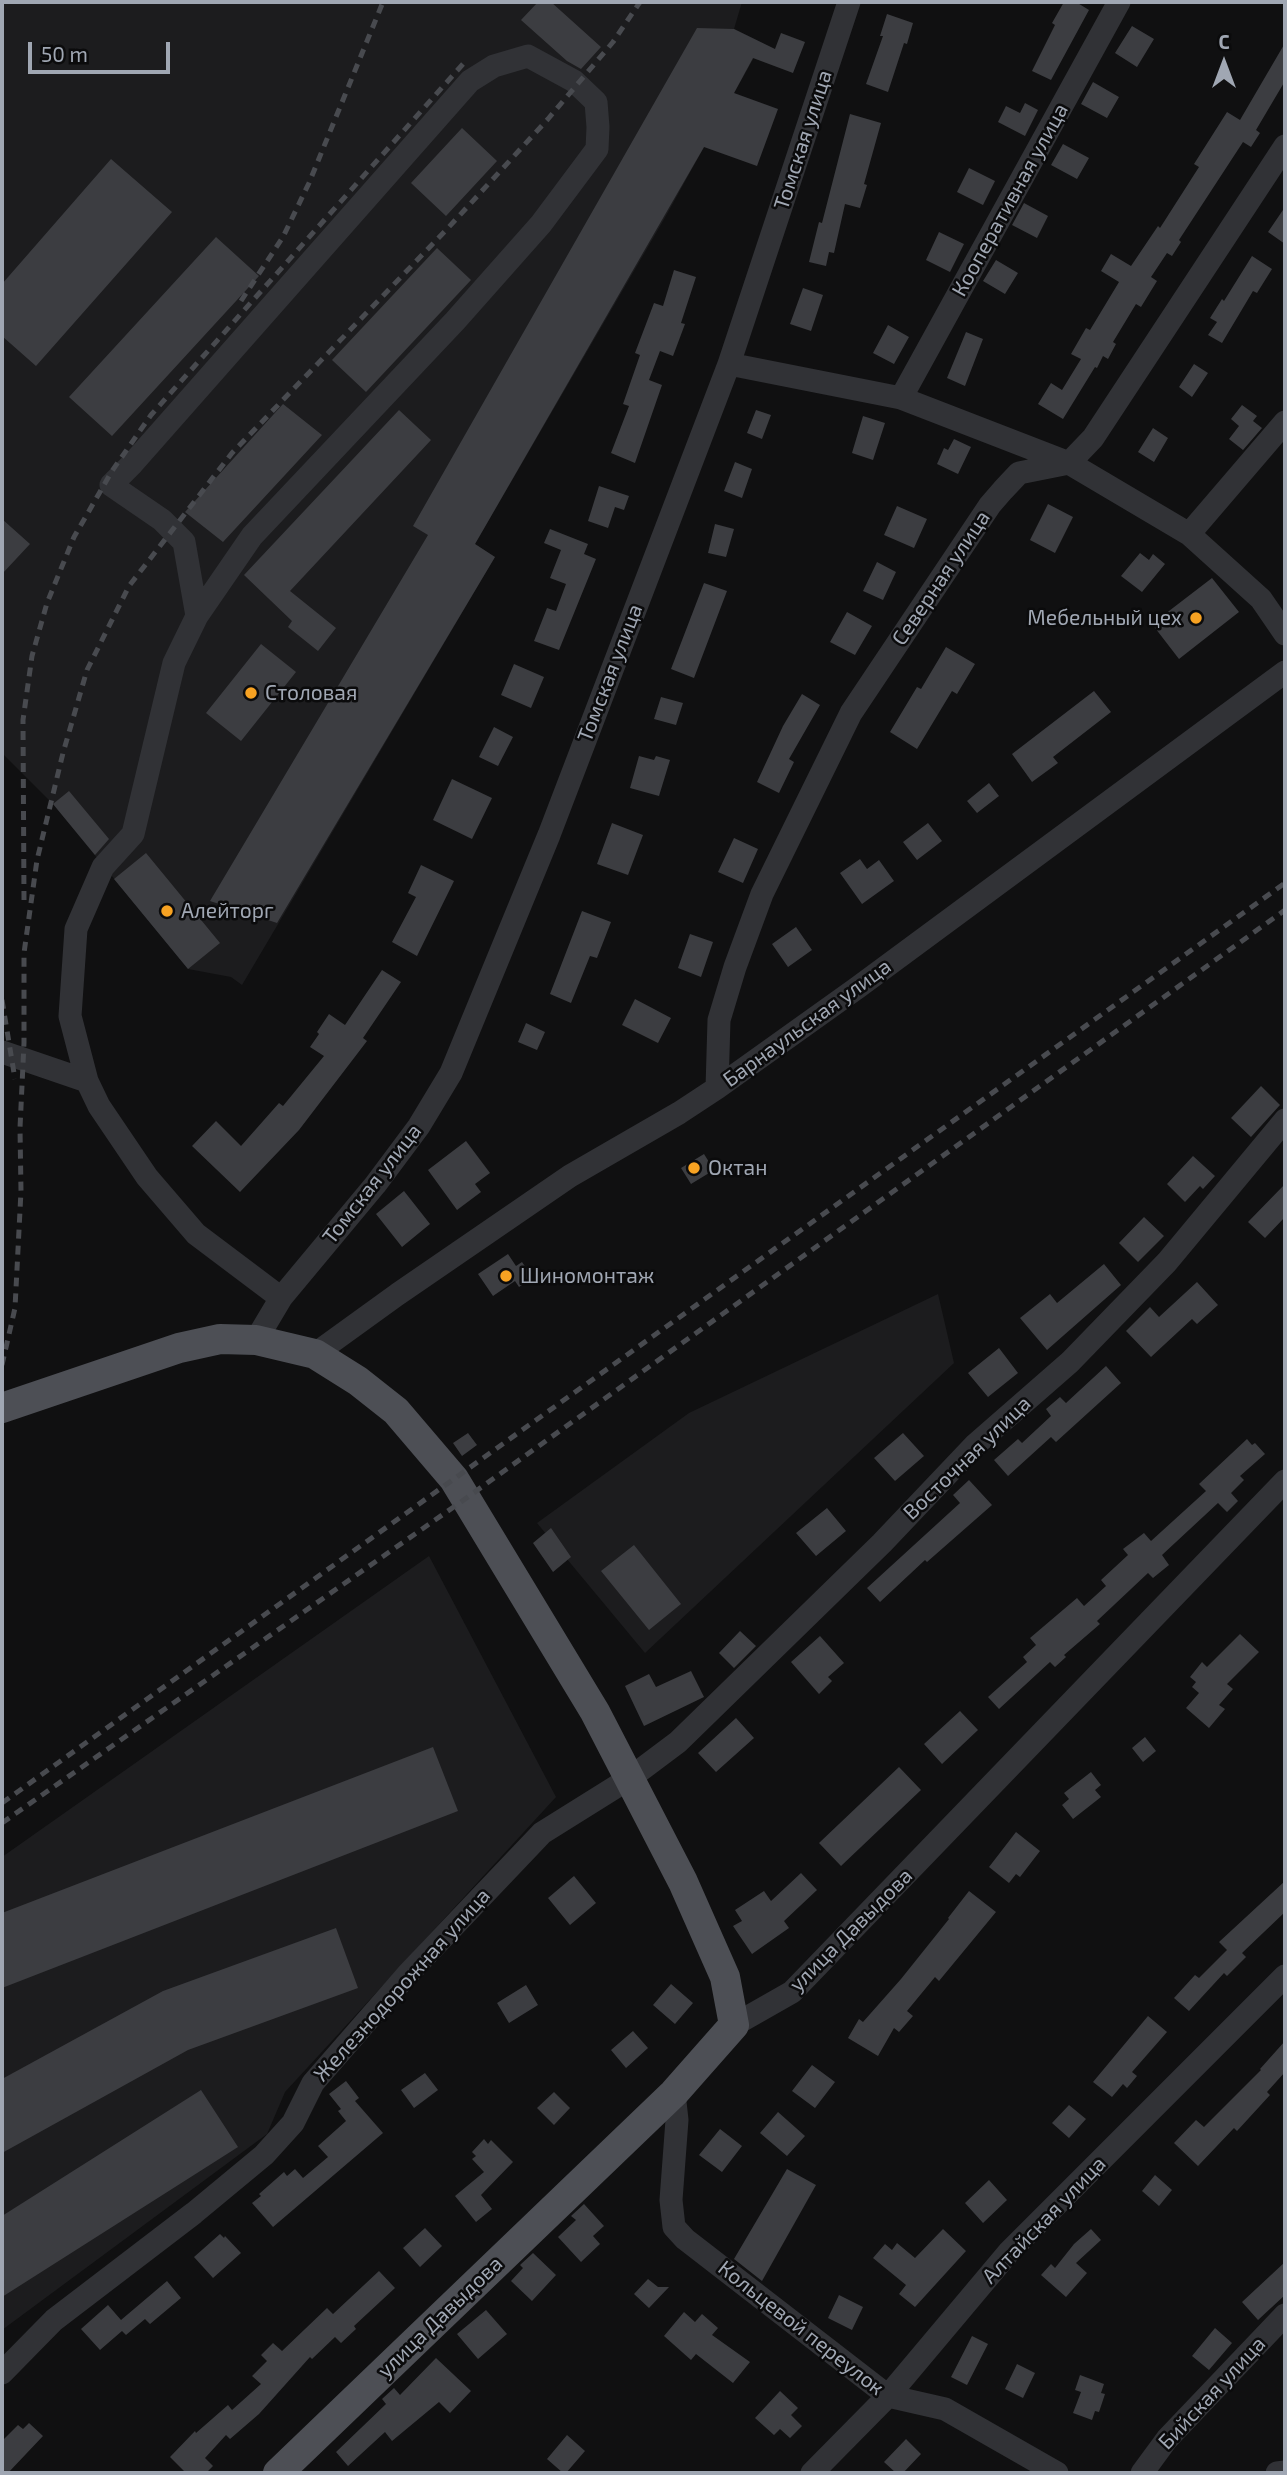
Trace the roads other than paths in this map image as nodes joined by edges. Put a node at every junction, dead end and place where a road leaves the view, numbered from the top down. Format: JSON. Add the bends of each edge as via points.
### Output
{"nodes":[{"id":1,"x":849,"y":2,"type":"edge"},
{"id":2,"x":1119,"y":2,"type":"edge"},
{"id":3,"x":1285,"y":146,"type":"edge"},
{"id":4,"x":729,"y":364,"type":"junction"},
{"id":5,"x":901,"y":398,"type":"junction"},
{"id":6,"x":1285,"y":422,"type":"edge"},
{"id":7,"x":1069,"y":463,"type":"junction"},
{"id":8,"x":1189,"y":534,"type":"junction"},
{"id":9,"x":197,"y":616,"type":"junction"},
{"id":10,"x":1285,"y":634,"type":"edge"},
{"id":11,"x":1285,"y":672,"type":"edge"},
{"id":12,"x":2,"y":1052,"type":"edge"},
{"id":13,"x":87,"y":1081,"type":"junction"},
{"id":14,"x":716,"y":1088,"type":"junction"},
{"id":15,"x":1285,"y":1120,"type":"edge"},
{"id":16,"x":281,"y":1298,"type":"junction"},
{"id":17,"x":256,"y":1340,"type":"junction"},
{"id":18,"x":315,"y":1354,"type":"junction"},
{"id":19,"x":2,"y":1408,"type":"edge"},
{"id":20,"x":1284,"y":1487,"type":"edge"},
{"id":21,"x":630,"y":1778,"type":"junction"},
{"id":22,"x":1285,"y":1976,"type":"edge"},
{"id":23,"x":734,"y":2025,"type":"junction"},
{"id":24,"x":674,"y":2093,"type":"junction"},
{"id":25,"x":1285,"y":2315,"type":"edge"},
{"id":26,"x":2,"y":2373,"type":"edge"},
{"id":27,"x":888,"y":2396,"type":"junction"},
{"id":28,"x":1285,"y":2472,"type":"edge"},
{"id":29,"x":278,"y":2473,"type":"edge"},
{"id":30,"x":813,"y":2473,"type":"edge"},
{"id":31,"x":1057,"y":2473,"type":"edge"},
{"id":32,"x":1142,"y":2473,"type":"edge"},
{"id":33,"x":1277,"y":2473,"type":"edge"}],
"edges":[{"from":1,"to":4,"type":"street","name":"Томская улица"},
{"from":2,"to":5,"type":"street","name":"Кооперативная улица"},
{"from":3,"to":7,"type":"street","via":[[1093,438]]},
{"from":4,"to":5,"type":"street"},
{"from":4,"to":16,"type":"street","name":"Томская улица","via":[[549,835],[451,1073],[375,1185]]},
{"from":5,"to":7,"type":"street"},
{"from":6,"to":8,"type":"street"},
{"from":7,"to":8,"type":"street"},
{"from":7,"to":14,"type":"street","name":"Северная улица","via":[[1019,473],[1003,490],[851,713],[762,894],[719,1020]]},
{"from":8,"to":10,"type":"street","via":[[1261,599]]},
{"from":9,"to":9,"type":"street","via":[[252,536],[541,224],[597,149],[596,102],[574,81],[528,56],[494,66],[470,81],[111,485],[162,520],[184,542]]},
{"from":9,"to":13,"type":"street","via":[[174,663],[133,834],[103,867],[76,929],[70,1016]]},
{"from":11,"to":14,"type":"street","name":"Барнаульская улица"},
{"from":12,"to":13,"type":"street"},
{"from":13,"to":16,"type":"street","via":[[147,1177],[196,1234]]},
{"from":14,"to":18,"type":"street","name":"Барнаульская улица","via":[[570,1176]]},
{"from":15,"to":21,"type":"street","name":"Восточная улица","via":[[1167,1262],[1070,1362],[975,1445],[882,1543],[678,1742]]},
{"from":16,"to":17,"type":"street","name":"Томская улица"},
{"from":17,"to":18,"type":"main road"},
{"from":17,"to":19,"type":"main road","via":[[220,1339],[178,1348]]},
{"from":18,"to":21,"type":"main road","via":[[396,1411],[454,1479]]},
{"from":20,"to":23,"type":"street","name":"улица Давыдова","via":[[793,1992]]},
{"from":21,"to":23,"type":"main road","via":[[725,1977]]},
{"from":21,"to":26,"type":"street","name":"Железнодорожная улица","via":[[542,1833],[461,1916],[313,2083],[293,2123],[264,2155],[54,2320]]},
{"from":22,"to":27,"type":"street","name":"Алтайская улица","via":[[1009,2252]]},
{"from":23,"to":24,"type":"main road","name":"улица Давыдова"},
{"from":24,"to":27,"type":"street","name":"Кольцевой переулок","via":[[674,2227]]},
{"from":24,"to":29,"type":"main road","name":"улица Давыдова"},
{"from":25,"to":32,"type":"street","name":"Бийская улица","via":[[1167,2438]]},
{"from":27,"to":30,"type":"street","name":"Алтайская улица"},
{"from":27,"to":31,"type":"street","name":"Кольцевой переулок","via":[[945,2409]]},
{"from":28,"to":33,"type":"street"}]}
